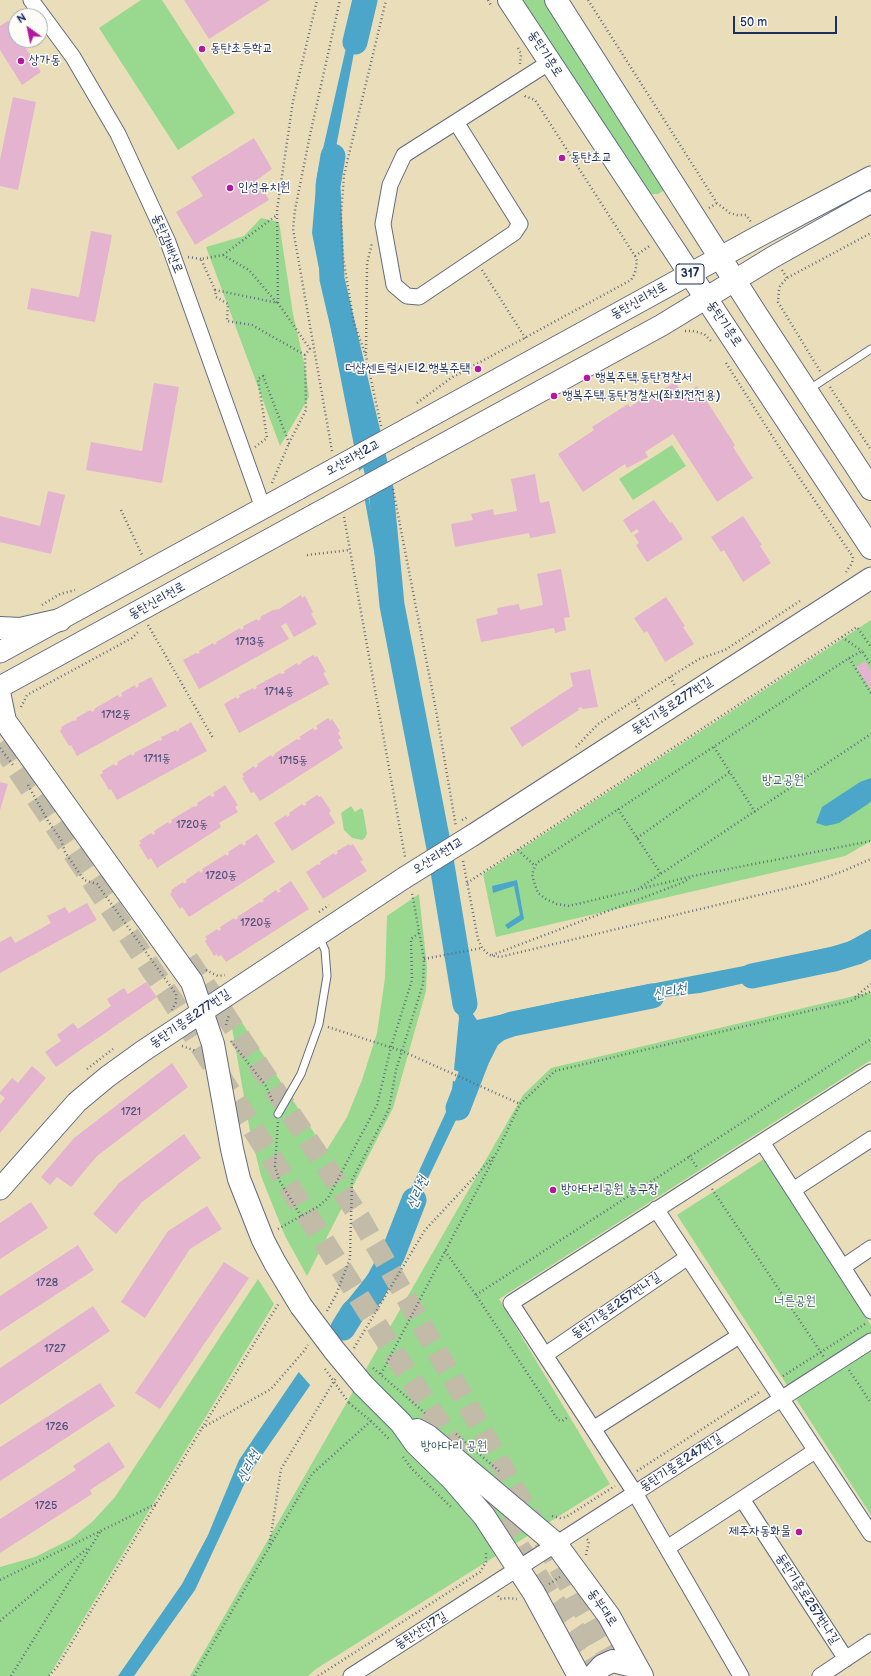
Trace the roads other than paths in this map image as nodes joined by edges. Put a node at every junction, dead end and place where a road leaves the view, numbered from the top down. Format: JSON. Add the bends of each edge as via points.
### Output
{"nodes":[{"id":1,"x":31,"y":0,"type":"edge"},
{"id":2,"x":556,"y":0,"type":"edge"},
{"id":3,"x":503,"y":7,"type":"edge"},
{"id":4,"x":550,"y":62,"type":"junction"},
{"id":5,"x":456,"y":122,"type":"junction"},
{"id":6,"x":871,"y":177,"type":"edge"},
{"id":7,"x":871,"y":202,"type":"edge"},
{"id":8,"x":720,"y":257,"type":"junction"},
{"id":9,"x":690,"y":273,"type":"junction"},
{"id":10,"x":735,"y":280,"type":"junction"},
{"id":11,"x":706,"y":298,"type":"junction"},
{"id":12,"x":871,"y":348,"type":"edge"},
{"id":13,"x":806,"y":391,"type":"junction"},
{"id":14,"x":408,"y":428,"type":"joint"},
{"id":15,"x":871,"y":489,"type":"edge"},
{"id":16,"x":263,"y":508,"type":"junction"},
{"id":17,"x":871,"y":548,"type":"edge"},
{"id":18,"x":871,"y":578,"type":"edge"},
{"id":19,"x":60,"y":620,"type":"junction"},
{"id":20,"x":0,"y":628,"type":"edge"},
{"id":21,"x":0,"y":652,"type":"edge"},
{"id":22,"x":0,"y":687,"type":"edge"},
{"id":23,"x":0,"y":698,"type":"edge"},
{"id":24,"x":8,"y":716,"type":"edge"},
{"id":25,"x":470,"y":826,"type":"joint"},
{"id":26,"x":404,"y":878,"type":"joint"},
{"id":27,"x":318,"y":936,"type":"junction"},
{"id":28,"x":202,"y":1011,"type":"junction"},
{"id":29,"x":871,"y":1072,"type":"edge"},
{"id":30,"x":278,"y":1114,"type":"road end"},
{"id":31,"x":871,"y":1139,"type":"edge"},
{"id":32,"x":762,"y":1142,"type":"junction"},
{"id":33,"x":0,"y":1189,"type":"edge"},
{"id":34,"x":793,"y":1190,"type":"junction"},
{"id":35,"x":656,"y":1210,"type":"junction"},
{"id":36,"x":871,"y":1248,"type":"edge"},
{"id":37,"x":688,"y":1257,"type":"junction"},
{"id":38,"x":843,"y":1267,"type":"junction"},
{"id":39,"x":871,"y":1311,"type":"edge"},
{"id":40,"x":739,"y":1336,"type":"junction"},
{"id":41,"x":871,"y":1341,"type":"edge"},
{"id":42,"x":545,"y":1355,"type":"junction"},
{"id":43,"x":781,"y":1399,"type":"junction"},
{"id":44,"x":401,"y":1423,"type":"junction"},
{"id":45,"x":594,"y":1429,"type":"junction"},
{"id":46,"x":816,"y":1451,"type":"junction"},
{"id":47,"x":635,"y":1493,"type":"junction"},
{"id":48,"x":742,"y":1499,"type":"junction"},
{"id":49,"x":871,"y":1534,"type":"edge"},
{"id":50,"x":556,"y":1544,"type":"junction"},
{"id":51,"x":666,"y":1548,"type":"junction"},
{"id":52,"x":519,"y":1568,"type":"junction"},
{"id":53,"x":491,"y":1587,"type":"joint"},
{"id":54,"x":871,"y":1642,"type":"edge"},
{"id":55,"x":846,"y":1659,"type":"junction"},
{"id":56,"x":639,"y":1671,"type":"edge"},
{"id":57,"x":351,"y":1676,"type":"edge"},
{"id":58,"x":579,"y":1676,"type":"edge"},
{"id":59,"x":593,"y":1676,"type":"edge"},
{"id":60,"x":741,"y":1676,"type":"edge"},
{"id":61,"x":820,"y":1676,"type":"edge"}],
"edges":[{"from":1,"to":16,"type":"street","name":"동탄감배산로","via":[[73,57],[118,134],[168,242]]},
{"from":2,"to":8,"type":"main road","number":"317"},
{"from":3,"to":4,"type":"main road","name":"동탄기흥로","number":"317"},
{"from":4,"to":5,"type":"street"},
{"from":4,"to":9,"type":"main road","name":"동탄기흥로","number":"317"},
{"from":5,"to":5,"type":"street","via":[[520,224],[514,233],[419,297],[407,296],[394,285],[383,224],[390,184],[404,155]]},
{"from":6,"to":8,"type":"street","name":"동탄신리천로"},
{"from":7,"to":10,"type":"street"},
{"from":8,"to":9,"type":"street","name":"동탄신리천로"},
{"from":8,"to":10,"type":"main road","number":"317"},
{"from":9,"to":11,"type":"main road","name":"동탄기흥로","number":"317"},
{"from":9,"to":14,"type":"street","name":"동탄신리천로"},
{"from":10,"to":11,"type":"street"},
{"from":10,"to":13,"type":"main road","number":"317"},
{"from":11,"to":17,"type":"main road","name":"동탄기흥로","number":"317"},
{"from":11,"to":22,"type":"street","name":"동탄신리천로","bridge":true,"via":[[662,325]]},
{"from":12,"to":13,"type":"lane"},
{"from":13,"to":15,"type":"main road","number":"317"},
{"from":14,"to":16,"type":"street","name":"오산리천2교","bridge":true},
{"from":16,"to":19,"type":"street"},
{"from":18,"to":25,"type":"street","name":"동탄기흥로277번길"},
{"from":19,"to":20,"type":"main road","via":[[20,628]]},
{"from":19,"to":21,"type":"street"},
{"from":23,"to":24,"type":"main road"},
{"from":24,"to":28,"type":"main road","via":[[75,821],[192,982]]},
{"from":25,"to":26,"type":"street","name":"오산리천1교","bridge":true},
{"from":26,"to":27,"type":"street","name":"동탄기흥로277번길"},
{"from":27,"to":28,"type":"street","name":"동탄기흥로277번길"},
{"from":27,"to":30,"type":"lane","via":[[325,950],[327,976],[319,1024],[301,1074]]},
{"from":28,"to":33,"type":"street","name":"동탄기흥로277번길","via":[[107,1077],[77,1102]]},
{"from":28,"to":44,"type":"main road","bridge":true,"via":[[213,1044],[239,1179],[263,1240],[301,1306],[334,1350],[372,1379]]},
{"from":29,"to":32,"type":"street"},
{"from":31,"to":34,"type":"street"},
{"from":32,"to":34,"type":"street"},
{"from":32,"to":35,"type":"street"},
{"from":34,"to":38,"type":"street"},
{"from":35,"to":37,"type":"street"},
{"from":35,"to":42,"type":"street","via":[[511,1303]]},
{"from":36,"to":38,"type":"street"},
{"from":37,"to":40,"type":"street"},
{"from":37,"to":42,"type":"street","name":"동탄기흥로257번나길"},
{"from":38,"to":39,"type":"street"},
{"from":40,"to":43,"type":"street"},
{"from":40,"to":45,"type":"street"},
{"from":41,"to":43,"type":"street","name":"동탄기흥로247번길"},
{"from":42,"to":45,"type":"street"},
{"from":43,"to":46,"type":"street"},
{"from":43,"to":47,"type":"street","name":"동탄기흥로247번길"},
{"from":44,"to":50,"type":"main road","name":"동부대로","via":[[428,1436]]},
{"from":44,"to":52,"type":"main road","via":[[416,1444],[452,1479],[484,1516]]},
{"from":45,"to":47,"type":"street"},
{"from":46,"to":48,"type":"street"},
{"from":46,"to":49,"type":"street"},
{"from":47,"to":50,"type":"street","name":"동탄기흥로247번길"},
{"from":47,"to":51,"type":"street"},
{"from":48,"to":51,"type":"street"},
{"from":48,"to":55,"type":"street","name":"동탄기흥로257번나길"},
{"from":50,"to":52,"type":"street","name":"동탄기흥로247번길"},
{"from":50,"to":56,"type":"main road","name":"동부대로","via":[[609,1616]]},
{"from":51,"to":60,"type":"street"},
{"from":52,"to":53,"type":"street","name":"동탄기흥로247번길"},
{"from":52,"to":58,"type":"main road"},
{"from":53,"to":57,"type":"street","name":"동탄산단7길"},
{"from":54,"to":55,"type":"street","name":"동탄기흥로257번나길"},
{"from":55,"to":61,"type":"street","name":"동탄기흥로257번나길"},
{"from":56,"to":59,"type":"main road","via":[[613,1661],[602,1666]]}]}
